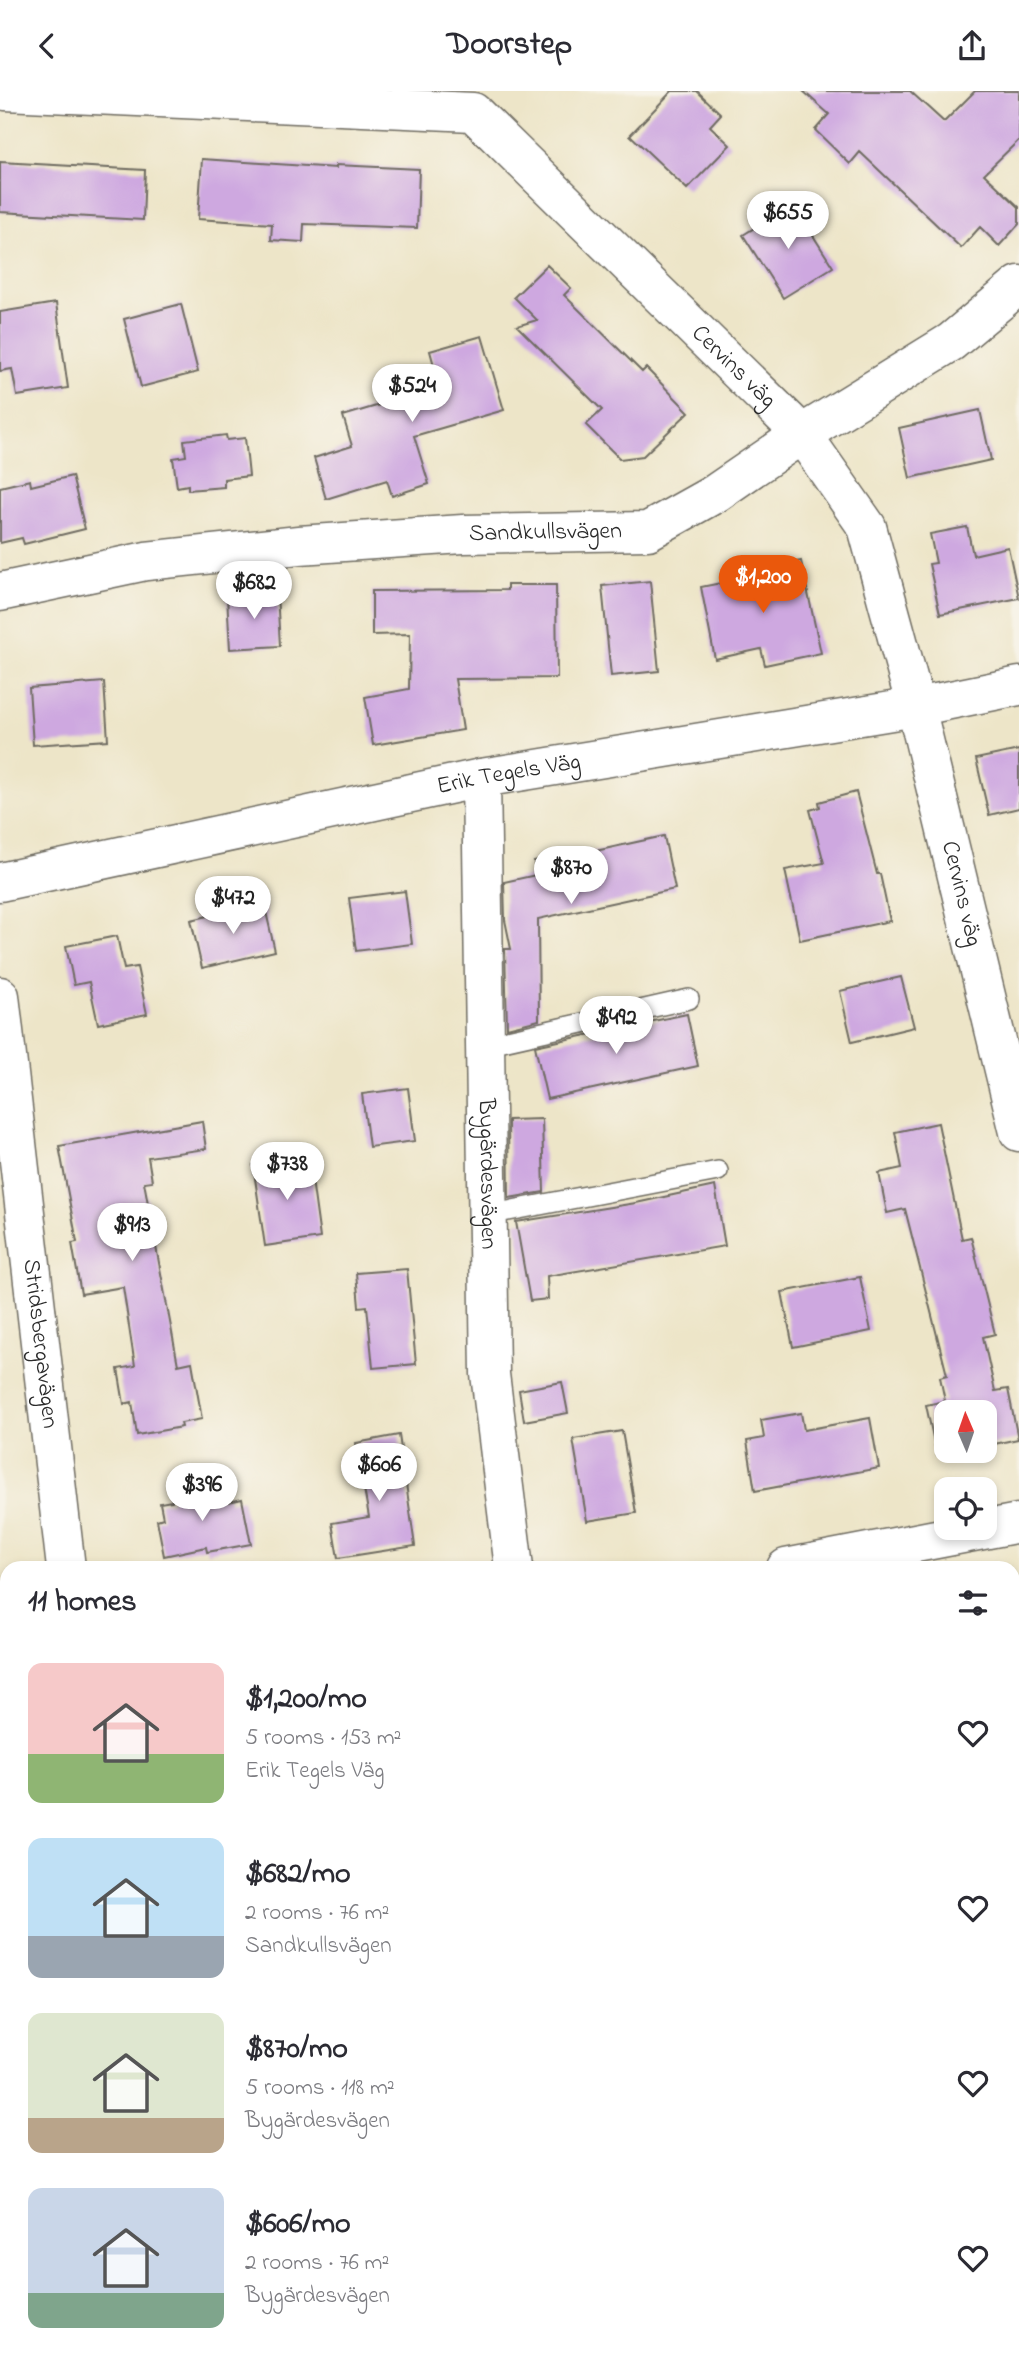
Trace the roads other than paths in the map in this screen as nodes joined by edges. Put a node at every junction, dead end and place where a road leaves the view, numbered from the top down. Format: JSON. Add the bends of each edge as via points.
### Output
{"nodes":[{"id":1,"x":5,"y":91,"type":"edge"},
{"id":2,"x":1019,"y":285,"type":"edge"},
{"id":3,"x":802,"y":434,"type":"junction"},
{"id":4,"x":0,"y":592,"type":"edge"},
{"id":5,"x":1019,"y":686,"type":"edge"},
{"id":6,"x":916,"y":706,"type":"junction"},
{"id":7,"x":481,"y":778,"type":"junction"},
{"id":8,"x":0,"y":882,"type":"edge"},
{"id":9,"x":0,"y":996,"type":"edge"},
{"id":10,"x":689,"y":999,"type":"dead end"},
{"id":11,"x":485,"y":1045,"type":"junction"},
{"id":12,"x":1019,"y":1132,"type":"edge"},
{"id":13,"x":718,"y":1171,"type":"dead end"},
{"id":14,"x":487,"y":1215,"type":"junction"},
{"id":15,"x":1019,"y":1523,"type":"edge"},
{"id":16,"x":65,"y":1561,"type":"edge"},
{"id":17,"x":513,"y":1561,"type":"edge"},
{"id":18,"x":822,"y":1561,"type":"edge"}],
"edges":[{"from":1,"to":3,"type":"street","name":"Cervins väg","via":[[473,112]]},
{"from":2,"to":3,"type":"street","name":"Sandkullsvägen","via":[[951,342]]},
{"from":3,"to":4,"type":"street","name":"Sandkullsvägen","via":[[716,493],[648,531],[463,534],[299,545],[146,561]]},
{"from":3,"to":6,"type":"street","name":"Cervins väg","via":[[866,527]]},
{"from":5,"to":6,"type":"street","name":"Erik Tegels Väg"},
{"from":6,"to":7,"type":"street","name":"Erik Tegels Väg"},
{"from":6,"to":12,"type":"street","name":"Cervins väg"},
{"from":7,"to":8,"type":"street","name":"Erik Tegels Väg"},
{"from":7,"to":11,"type":"street","name":"Bygärdesvägen"},
{"from":9,"to":16,"type":"street","name":"Stridsbergavägen"},
{"from":10,"to":11,"type":"lane"},
{"from":11,"to":14,"type":"street","name":"Bygärdesvägen"},
{"from":13,"to":14,"type":"lane"},
{"from":14,"to":17,"type":"street","name":"Bygärdesvägen","via":[[490,1374]]},
{"from":15,"to":18,"type":"street"}]}
